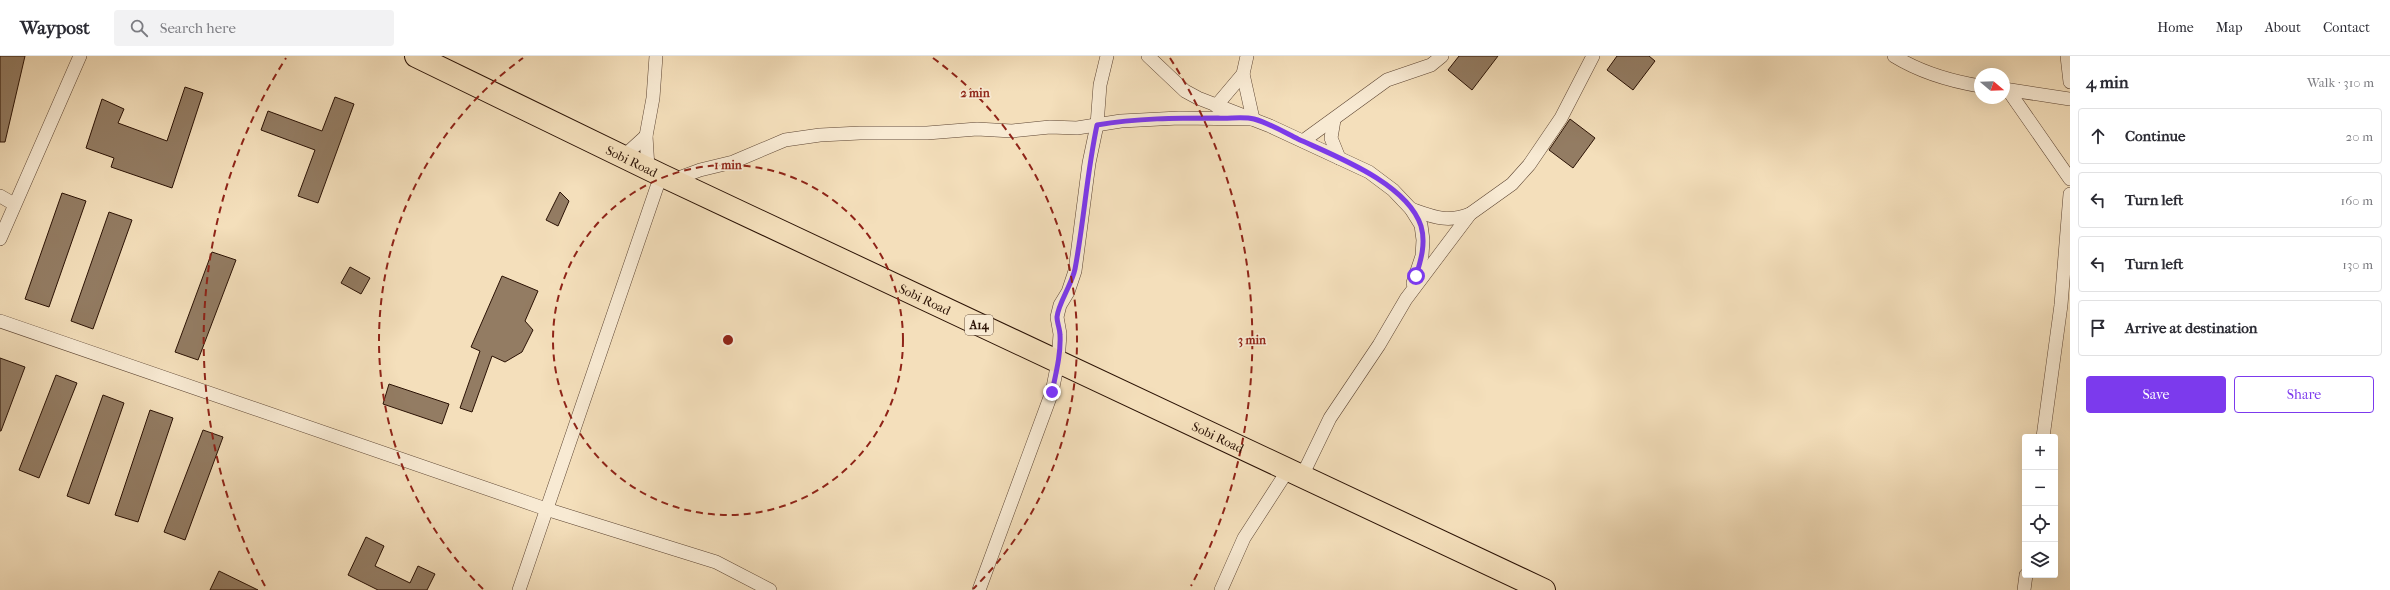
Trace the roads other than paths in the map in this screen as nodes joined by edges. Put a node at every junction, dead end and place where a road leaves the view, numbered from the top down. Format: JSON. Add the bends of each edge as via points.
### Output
{"nodes":[{"id":1,"x":80,"y":56,"type":"edge"},
{"id":2,"x":416,"y":56,"type":"edge"},
{"id":3,"x":656,"y":56,"type":"edge"},
{"id":4,"x":1107,"y":56,"type":"edge"},
{"id":5,"x":1148,"y":56,"type":"edge"},
{"id":6,"x":1247,"y":56,"type":"edge"},
{"id":7,"x":1442,"y":56,"type":"edge"},
{"id":8,"x":1593,"y":56,"type":"edge"},
{"id":9,"x":1894,"y":56,"type":"edge"},
{"id":10,"x":2067,"y":56,"type":"edge"},
{"id":11,"x":1243,"y":74,"type":"junction"},
{"id":12,"x":2070,"y":82,"type":"edge"},
{"id":13,"x":1974,"y":85,"type":"edge"},
{"id":14,"x":2010,"y":90,"type":"edge"},
{"id":15,"x":2010,"y":95,"type":"edge"},
{"id":16,"x":2070,"y":98,"type":"edge"},
{"id":17,"x":1216,"y":106,"type":"junction"},
{"id":18,"x":1253,"y":119,"type":"junction"},
{"id":19,"x":1334,"y":120,"type":"junction"},
{"id":20,"x":1097,"y":125,"type":"junction"},
{"id":21,"x":646,"y":136,"type":"junction"},
{"id":22,"x":1303,"y":141,"type":"junction"},
{"id":23,"x":623,"y":156,"type":"junction"},
{"id":24,"x":1340,"y":158,"type":"junction"},
{"id":25,"x":660,"y":175,"type":"junction"},
{"id":26,"x":2070,"y":179,"type":"edge"},
{"id":27,"x":2070,"y":194,"type":"edge"},
{"id":28,"x":0,"y":196,"type":"edge"},
{"id":29,"x":14,"y":204,"type":"junction"},
{"id":30,"x":1411,"y":209,"type":"junction"},
{"id":31,"x":1470,"y":214,"type":"junction"},
{"id":32,"x":0,"y":239,"type":"edge"},
{"id":33,"x":1406,"y":299,"type":"junction"},
{"id":34,"x":0,"y":321,"type":"edge"},
{"id":35,"x":1058,"y":362,"type":"junction"},
{"id":36,"x":2043,"y":434,"type":"edge"},
{"id":37,"x":1295,"y":473,"type":"junction"},
{"id":38,"x":546,"y":509,"type":"junction"},
{"id":39,"x":2026,"y":578,"type":"edge"},
{"id":40,"x":520,"y":590,"type":"edge"},
{"id":41,"x":770,"y":590,"type":"edge"},
{"id":42,"x":979,"y":590,"type":"edge"},
{"id":43,"x":1221,"y":590,"type":"edge"},
{"id":44,"x":1544,"y":590,"type":"edge"},
{"id":45,"x":2024,"y":590,"type":"edge"}],
"edges":[{"from":1,"to":29,"type":"street"},
{"from":2,"to":23,"type":"highway","name":"Sobi Road","number":"A14"},
{"from":3,"to":21,"type":"street","via":[[653,98]]},
{"from":4,"to":20,"type":"street","via":[[1100,85]]},
{"from":5,"to":17,"type":"street","via":[[1185,91]]},
{"from":6,"to":11,"type":"street"},
{"from":7,"to":19,"type":"street","via":[[1431,65],[1387,80],[1347,107]]},
{"from":8,"to":31,"type":"street","via":[[1561,118],[1529,166],[1512,184]]},
{"from":9,"to":13,"type":"street","via":[[1914,68]]},
{"from":10,"to":12,"type":"street"},
{"from":11,"to":17,"type":"street"},
{"from":11,"to":18,"type":"street"},
{"from":14,"to":16,"type":"street"},
{"from":15,"to":26,"type":"street"},
{"from":17,"to":18,"type":"street"},
{"from":18,"to":20,"type":"street","via":[[1179,118]]},
{"from":18,"to":22,"type":"street"},
{"from":19,"to":22,"type":"street"},
{"from":19,"to":24,"type":"street","via":[[1331,138]]},
{"from":20,"to":25,"type":"street","via":[[1012,131],[977,129],[927,133],[860,133],[785,140],[733,162],[700,170]]},
{"from":20,"to":35,"type":"street","via":[[1089,163],[1075,271],[1057,317],[1060,334]]},
{"from":21,"to":23,"type":"street"},
{"from":21,"to":25,"type":"street"},
{"from":22,"to":24,"type":"street"},
{"from":23,"to":25,"type":"highway","name":"Sobi Road","number":"A14"},
{"from":24,"to":30,"type":"street","via":[[1369,172],[1393,190]]},
{"from":25,"to":35,"type":"highway","name":"Sobi Road","number":"A14"},
{"from":25,"to":38,"type":"street"},
{"from":27,"to":36,"type":"street","via":[[2061,305]]},
{"from":28,"to":29,"type":"street"},
{"from":29,"to":32,"type":"street"},
{"from":30,"to":31,"type":"street","via":[[1456,220]]},
{"from":30,"to":33,"type":"street","via":[[1421,225],[1423,240],[1422,256]]},
{"from":31,"to":33,"type":"street"},
{"from":33,"to":37,"type":"street"},
{"from":34,"to":38,"type":"street"},
{"from":35,"to":37,"type":"highway","name":"Sobi Road","number":"A14"},
{"from":35,"to":42,"type":"street","via":[[1052,392]]},
{"from":37,"to":43,"type":"street","via":[[1244,538]]},
{"from":37,"to":44,"type":"highway","name":"Sobi Road","number":"A14"},
{"from":38,"to":40,"type":"street"},
{"from":38,"to":41,"type":"street","via":[[716,562]]},
{"from":39,"to":45,"type":"street"}]}
